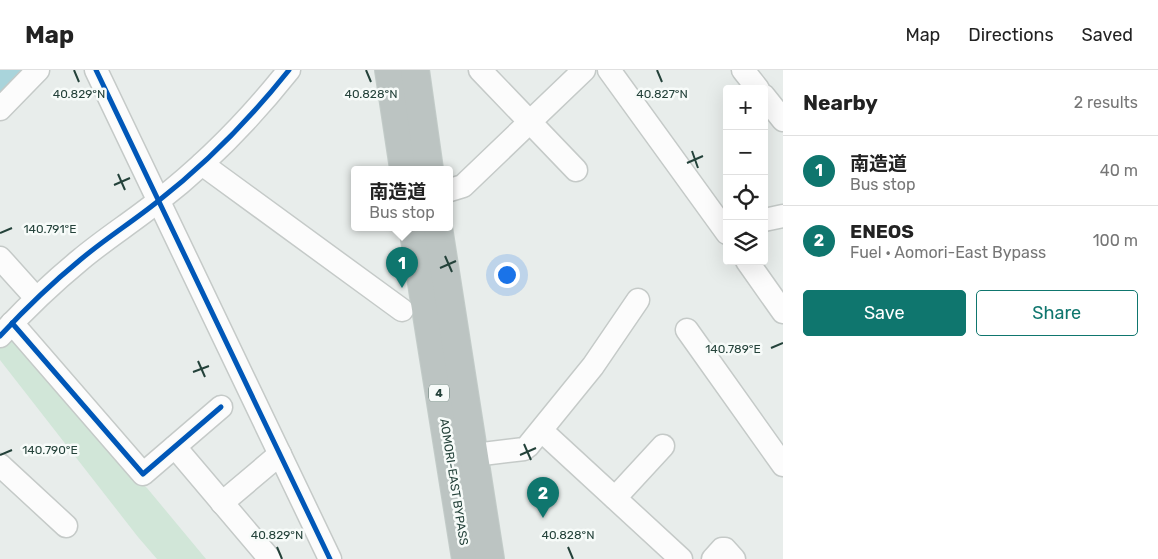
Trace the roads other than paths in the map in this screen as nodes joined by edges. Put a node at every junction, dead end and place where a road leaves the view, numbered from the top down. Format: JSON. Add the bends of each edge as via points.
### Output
{"nodes":[{"id":1,"x":38,"y":70,"type":"edge"},
{"id":2,"x":96,"y":70,"type":"edge"},
{"id":3,"x":289,"y":70,"type":"edge"},
{"id":4,"x":389,"y":70,"type":"edge"},
{"id":5,"x":415,"y":70,"type":"edge"},
{"id":6,"x":480,"y":70,"type":"edge"},
{"id":7,"x":584,"y":70,"type":"edge"},
{"id":8,"x":609,"y":70,"type":"edge"},
{"id":9,"x":744,"y":70,"type":"edge"},
{"id":10,"x":755,"y":85,"type":"edge"},
{"id":11,"x":768,"y":101,"type":"edge"},
{"id":12,"x":0,"y":108,"type":"edge"},
{"id":13,"x":783,"y":120,"type":"edge"},
{"id":14,"x":529,"y":122,"type":"junction"},
{"id":15,"x":202,"y":164,"type":"junction"},
{"id":16,"x":404,"y":166,"type":"edge"},
{"id":17,"x":429,"y":166,"type":"edge"},
{"id":18,"x":576,"y":170,"type":"dead end"},
{"id":19,"x":453,"y":189,"type":"edge"},
{"id":20,"x":158,"y":202,"type":"junction"},
{"id":21,"x":783,"y":216,"type":"edge"},
{"id":22,"x":768,"y":219,"type":"edge"},
{"id":23,"x":723,"y":227,"type":"edge"},
{"id":24,"x":414,"y":231,"type":"edge"},
{"id":25,"x":438,"y":231,"type":"edge"},
{"id":26,"x":0,"y":258,"type":"edge"},
{"id":27,"x":750,"y":265,"type":"edge"},
{"id":28,"x":36,"y":298,"type":"junction"},
{"id":29,"x":638,"y":300,"type":"dead end"},
{"id":30,"x":402,"y":310,"type":"dead end"},
{"id":31,"x":783,"y":312,"type":"edge"},
{"id":32,"x":6,"y":329,"type":"edge"},
{"id":33,"x":687,"y":330,"type":"dead end"},
{"id":34,"x":221,"y":407,"type":"dead end"},
{"id":35,"x":542,"y":431,"type":"junction"},
{"id":36,"x":663,"y":446,"type":"dead end"},
{"id":37,"x":175,"y":447,"type":"junction"},
{"id":38,"x":280,"y":454,"type":"junction"},
{"id":39,"x":461,"y":456,"type":"junction"},
{"id":40,"x":0,"y":465,"type":"edge"},
{"id":41,"x":783,"y":465,"type":"edge"},
{"id":42,"x":615,"y":498,"type":"junction"},
{"id":43,"x":222,"y":503,"type":"junction"},
{"id":44,"x":66,"y":526,"type":"dead end"},
{"id":45,"x":270,"y":559,"type":"edge"},
{"id":46,"x":330,"y":559,"type":"edge"},
{"id":47,"x":466,"y":559,"type":"edge"},
{"id":48,"x":490,"y":559,"type":"edge"},
{"id":49,"x":680,"y":559,"type":"edge"},
{"id":50,"x":713,"y":559,"type":"edge"},
{"id":51,"x":734,"y":559,"type":"edge"}],
"edges":[{"from":1,"to":12,"type":"street"},
{"from":2,"to":20,"type":"street"},
{"from":3,"to":15,"type":"street","via":[[257,109]]},
{"from":4,"to":16,"type":"highway"},
{"from":5,"to":17,"type":"highway"},
{"from":6,"to":14,"type":"street"},
{"from":7,"to":14,"type":"street"},
{"from":8,"to":23,"type":"street"},
{"from":9,"to":10,"type":"street"},
{"from":11,"to":13,"type":"street"},
{"from":14,"to":18,"type":"street"},
{"from":14,"to":19,"type":"street","via":[[463,186]]},
{"from":15,"to":20,"type":"street"},
{"from":15,"to":30,"type":"street"},
{"from":20,"to":28,"type":"street","via":[[81,258]]},
{"from":20,"to":38,"type":"street"},
{"from":21,"to":22,"type":"street"},
{"from":24,"to":39,"type":"highway","name":"AOMORI-EAST BYPASS","number":"4"},
{"from":25,"to":39,"type":"highway","name":"AOMORI-EAST BYPASS","number":"4"},
{"from":26,"to":28,"type":"street"},
{"from":27,"to":31,"type":"street"},
{"from":28,"to":32,"type":"street"},
{"from":29,"to":35,"type":"street","via":[[593,366]]},
{"from":32,"to":37,"type":"street","via":[[143,474]]},
{"from":33,"to":41,"type":"street"},
{"from":34,"to":37,"type":"street"},
{"from":35,"to":39,"type":"street","via":[[524,449]]},
{"from":35,"to":42,"type":"street"},
{"from":36,"to":42,"type":"street"},
{"from":37,"to":43,"type":"street"},
{"from":38,"to":43,"type":"street"},
{"from":38,"to":46,"type":"street"},
{"from":39,"to":47,"type":"highway","name":"AOMORI-EAST BYPASS","number":"4"},
{"from":39,"to":48,"type":"highway","name":"AOMORI-EAST BYPASS","number":"4"},
{"from":40,"to":44,"type":"street"},
{"from":42,"to":49,"type":"street"},
{"from":43,"to":45,"type":"street"},
{"from":50,"to":51,"type":"street","via":[[722,549]]}]}
